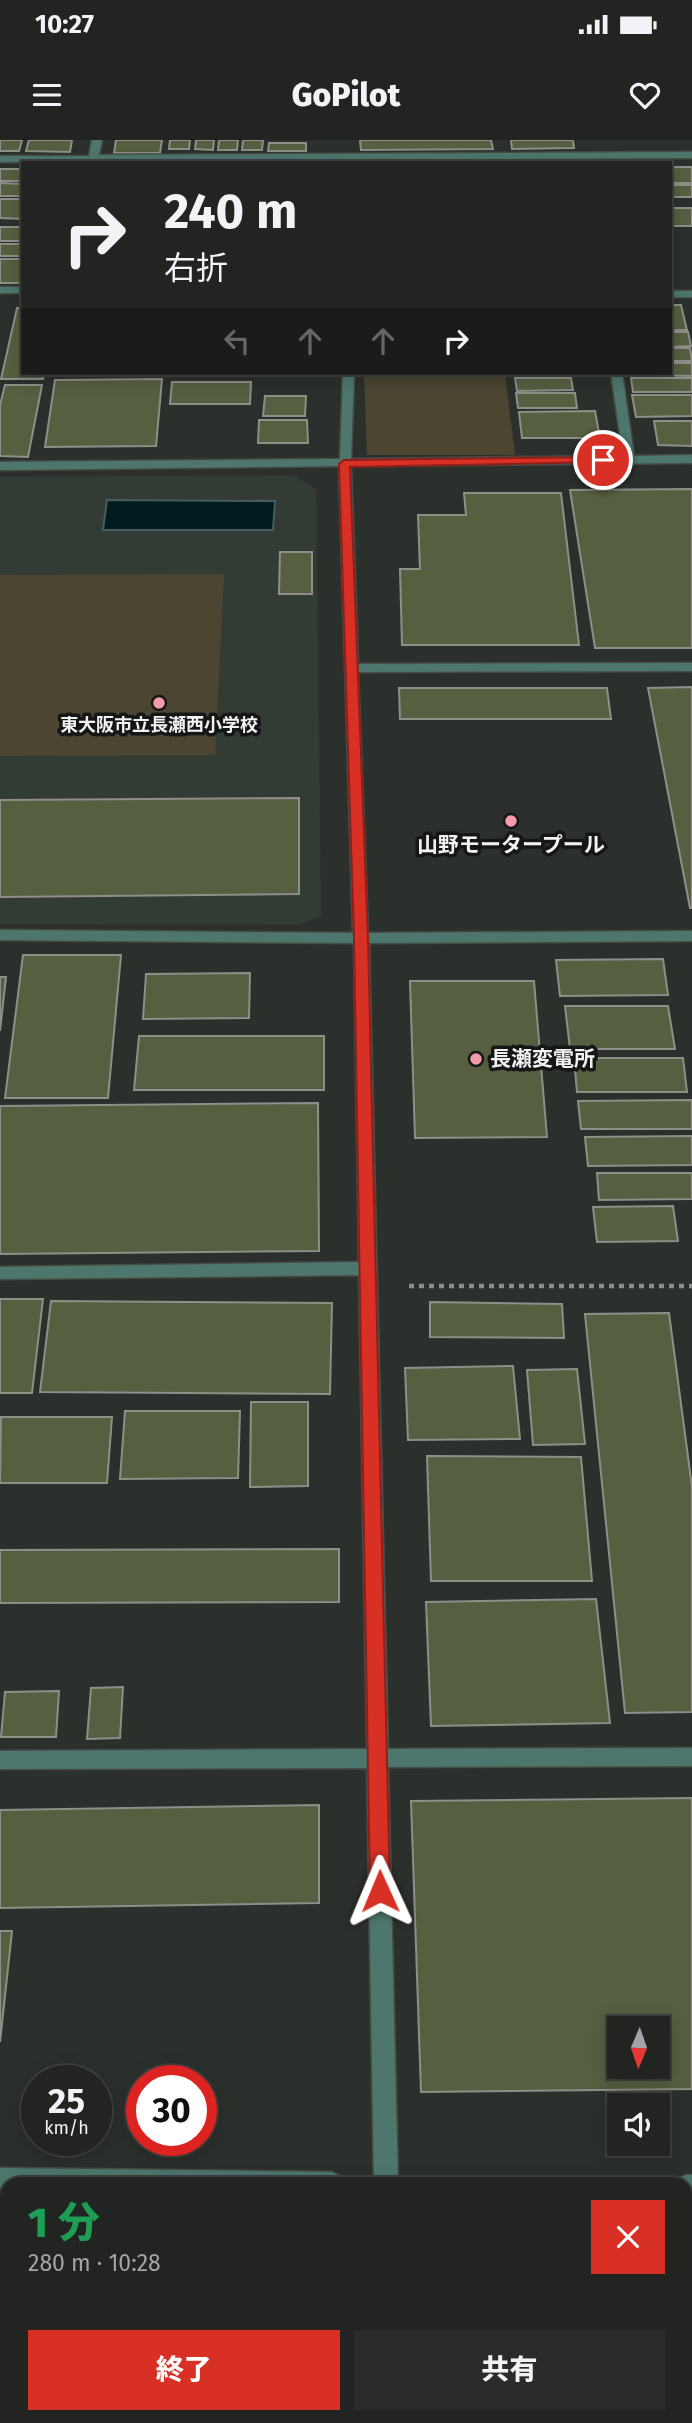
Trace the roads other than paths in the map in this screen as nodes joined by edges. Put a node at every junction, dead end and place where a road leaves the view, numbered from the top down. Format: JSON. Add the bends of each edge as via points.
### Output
{"nodes":[{"id":1,"x":97,"y":140,"type":"edge"},
{"id":2,"x":630,"y":140,"type":"edge"},
{"id":3,"x":630,"y":155,"type":"junction"},
{"id":4,"x":692,"y":155,"type":"edge"},
{"id":5,"x":350,"y":156,"type":"edge"},
{"id":6,"x":0,"y":159,"type":"edge"},
{"id":7,"x":93,"y":159,"type":"junction"},
{"id":8,"x":534,"y":159,"type":"edge"},
{"id":9,"x":109,"y":161,"type":"edge"},
{"id":10,"x":0,"y":290,"type":"edge"},
{"id":11,"x":21,"y":290,"type":"edge"},
{"id":12,"x":672,"y":294,"type":"edge"},
{"id":13,"x":692,"y":294,"type":"edge"},
{"id":14,"x":348,"y":375,"type":"edge"},
{"id":15,"x":616,"y":375,"type":"edge"},
{"id":16,"x":692,"y":459,"type":"edge"},
{"id":17,"x":629,"y":460,"type":"junction"},
{"id":18,"x":344,"y":464,"type":"junction"},
{"id":19,"x":0,"y":466,"type":"edge"},
{"id":20,"x":692,"y":667,"type":"edge"},
{"id":21,"x":352,"y":668,"type":"junction"},
{"id":22,"x":0,"y":935,"type":"edge"},
{"id":23,"x":691,"y":936,"type":"edge"},
{"id":24,"x":361,"y":938,"type":"junction"},
{"id":25,"x":692,"y":953,"type":"edge"},
{"id":26,"x":0,"y":1273,"type":"edge"},
{"id":27,"x":368,"y":1277,"type":"junction"},
{"id":28,"x":692,"y":1757,"type":"edge"},
{"id":29,"x":377,"y":1758,"type":"junction"},
{"id":30,"x":0,"y":1760,"type":"edge"},
{"id":31,"x":386,"y":2177,"type":"edge"}],
"edges":[{"from":1,"to":7,"type":"street"},
{"from":2,"to":3,"type":"street"},
{"from":3,"to":4,"type":"street"},
{"from":3,"to":8,"type":"street"},
{"from":5,"to":8,"type":"street"},
{"from":5,"to":9,"type":"street"},
{"from":6,"to":7,"type":"street"},
{"from":7,"to":9,"type":"street"},
{"from":10,"to":11,"type":"street"},
{"from":12,"to":13,"type":"street"},
{"from":14,"to":18,"type":"street"},
{"from":15,"to":17,"type":"street"},
{"from":16,"to":17,"type":"street"},
{"from":17,"to":18,"type":"street"},
{"from":18,"to":19,"type":"street"},
{"from":18,"to":21,"type":"street"},
{"from":20,"to":21,"type":"street"},
{"from":21,"to":24,"type":"street"},
{"from":22,"to":24,"type":"street"},
{"from":23,"to":24,"type":"street"},
{"from":23,"to":25,"type":"street"},
{"from":24,"to":27,"type":"street"},
{"from":26,"to":27,"type":"street"},
{"from":27,"to":29,"type":"street"},
{"from":28,"to":29,"type":"street"},
{"from":29,"to":30,"type":"street"},
{"from":29,"to":31,"type":"street"}]}
